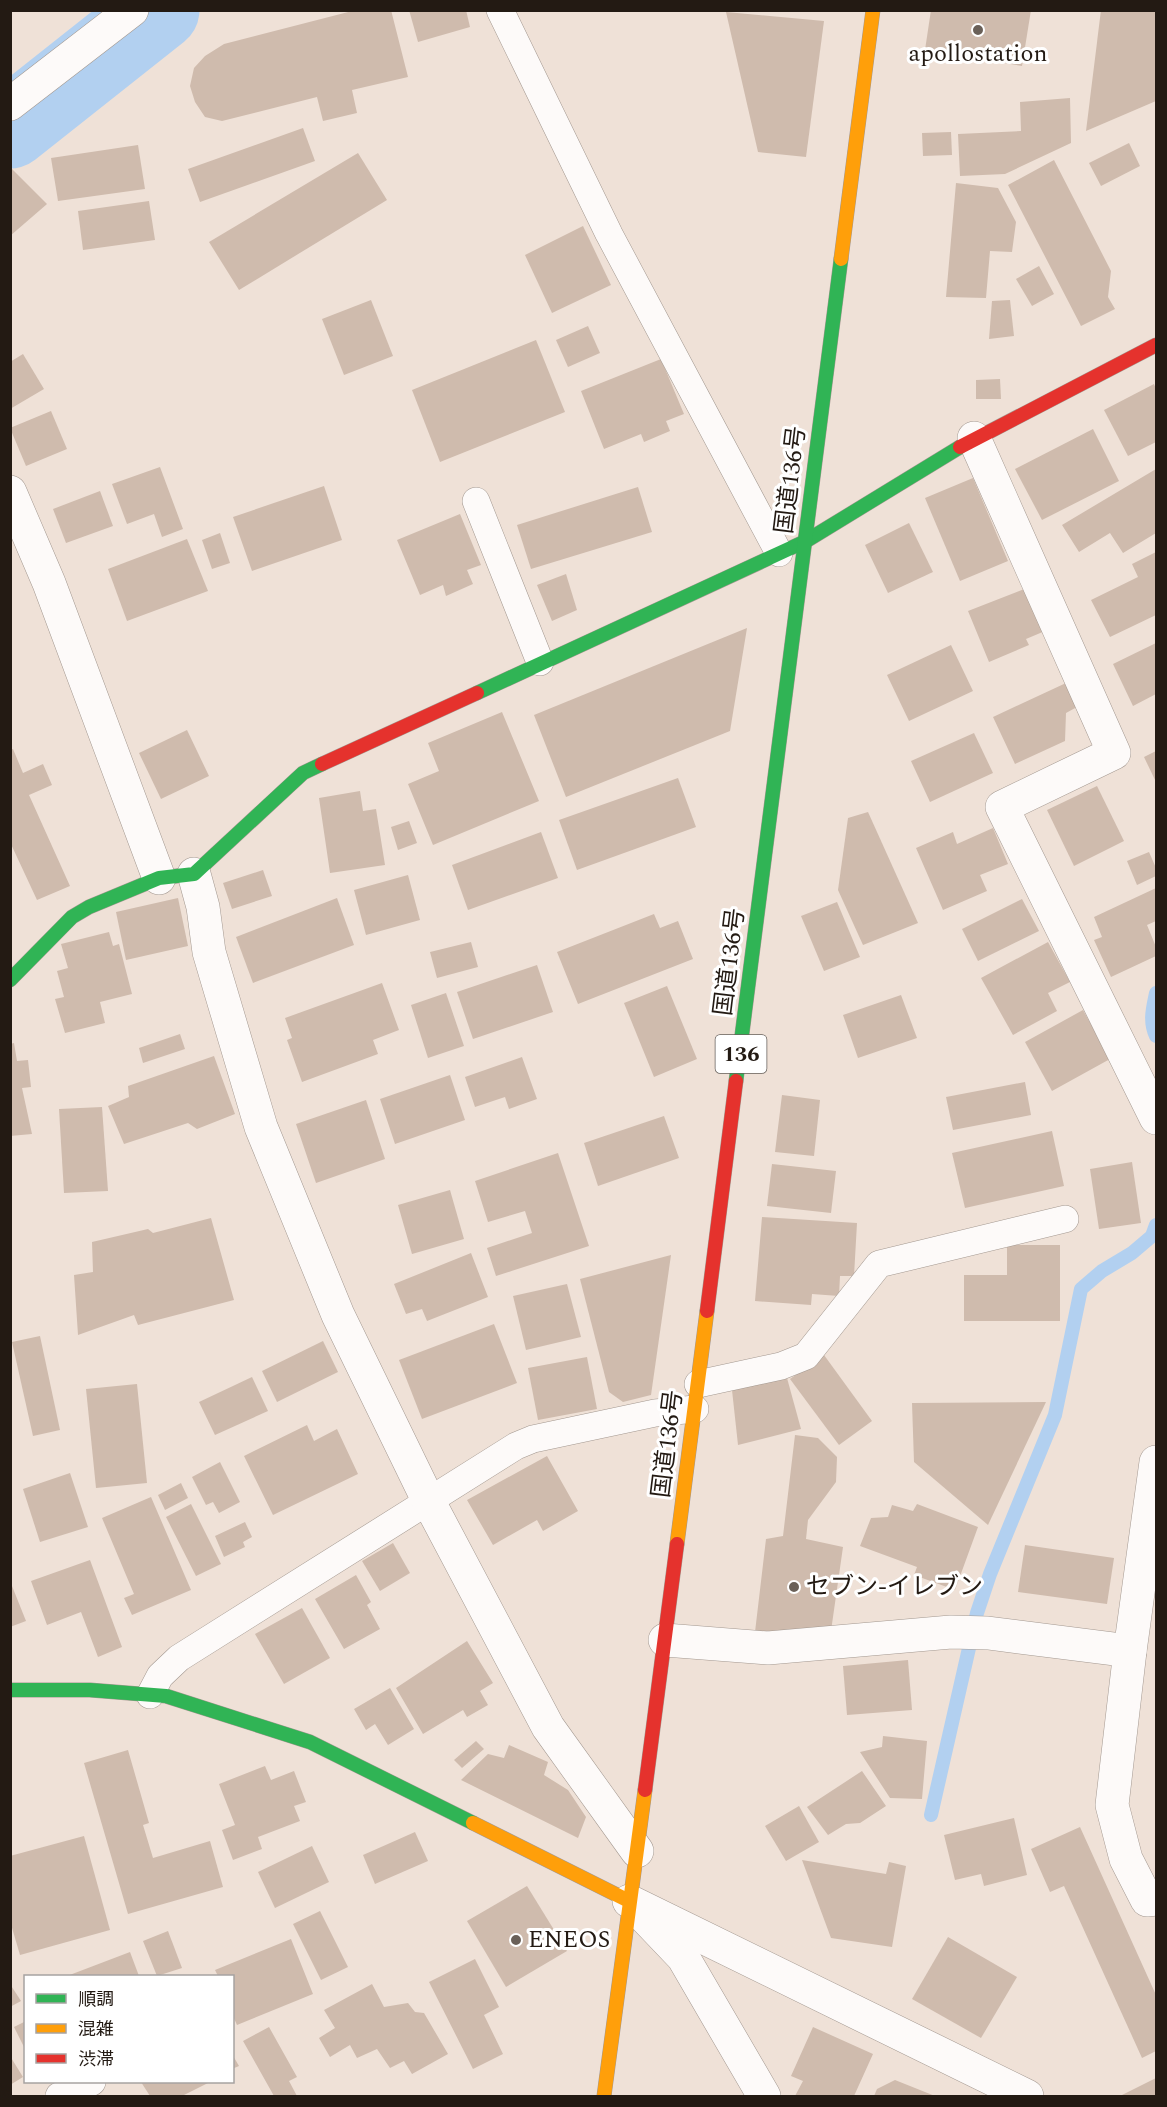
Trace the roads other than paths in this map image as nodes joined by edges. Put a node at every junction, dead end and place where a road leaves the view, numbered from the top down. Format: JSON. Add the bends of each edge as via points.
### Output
{"nodes":[{"id":1,"x":132,"y":10,"type":"edge"},
{"id":2,"x":500,"y":10,"type":"edge"},
{"id":3,"x":873,"y":10,"type":"edge"},
{"id":4,"x":10,"y":104,"type":"edge"},
{"id":5,"x":1156,"y":345,"type":"edge"},
{"id":6,"x":974,"y":438,"type":"junction"},
{"id":7,"x":10,"y":492,"type":"edge"},
{"id":8,"x":476,"y":501,"type":"dead end"},
{"id":9,"x":806,"y":541,"type":"junction"},
{"id":10,"x":779,"y":553,"type":"junction"},
{"id":11,"x":540,"y":662,"type":"junction"},
{"id":12,"x":194,"y":874,"type":"junction"},
{"id":13,"x":159,"y":878,"type":"junction"},
{"id":14,"x":10,"y":980,"type":"edge"},
{"id":15,"x":1156,"y":1118,"type":"edge"},
{"id":16,"x":1065,"y":1219,"type":"dead end"},
{"id":17,"x":697,"y":1396,"type":"junction"},
{"id":18,"x":1156,"y":1462,"type":"edge"},
{"id":19,"x":429,"y":1502,"type":"junction"},
{"id":20,"x":665,"y":1640,"type":"junction"},
{"id":21,"x":1130,"y":1651,"type":"junction"},
{"id":22,"x":10,"y":1690,"type":"edge"},
{"id":23,"x":150,"y":1695,"type":"junction"},
{"id":24,"x":637,"y":1851,"type":"junction"},
{"id":25,"x":1156,"y":1899,"type":"edge"},
{"id":26,"x":629,"y":1901,"type":"junction"},
{"id":27,"x":90,"y":2083,"type":"edge"},
{"id":28,"x":59,"y":2097,"type":"edge"},
{"id":29,"x":604,"y":2097,"type":"edge"},
{"id":30,"x":764,"y":2097,"type":"edge"},
{"id":31,"x":1027,"y":2097,"type":"edge"}],
"edges":[{"from":1,"to":4,"type":"street"},
{"from":2,"to":10,"type":"lane","via":[[609,234]]},
{"from":3,"to":9,"type":"main road","name":"国道136号","number":"136"},
{"from":5,"to":6,"type":"main road"},
{"from":6,"to":9,"type":"main road"},
{"from":6,"to":15,"type":"street","via":[[1114,753],[1002,807]]},
{"from":7,"to":13,"type":"street"},
{"from":8,"to":11,"type":"lane"},
{"from":9,"to":10,"type":"main road"},
{"from":9,"to":17,"type":"main road","name":"国道136号","number":"136"},
{"from":10,"to":11,"type":"main road"},
{"from":11,"to":12,"type":"main road","via":[[303,773]]},
{"from":12,"to":13,"type":"main road"},
{"from":12,"to":19,"type":"street","via":[[209,952],[261,1126],[338,1315]]},
{"from":13,"to":14,"type":"main road","via":[[72,917]]},
{"from":16,"to":17,"type":"lane","via":[[879,1264],[806,1356]]},
{"from":17,"to":19,"type":"lane","via":[[655,1413],[533,1439]]},
{"from":17,"to":20,"type":"main road","name":"国道136号","number":"136"},
{"from":18,"to":21,"type":"street"},
{"from":19,"to":23,"type":"lane","via":[[179,1658],[160,1676]]},
{"from":19,"to":24,"type":"street","via":[[548,1727]]},
{"from":20,"to":21,"type":"street","via":[[768,1648],[951,1632]]},
{"from":20,"to":24,"type":"main road","name":"国道136号","number":"136"},
{"from":21,"to":25,"type":"street","via":[[1112,1805],[1126,1859],[1147,1900]]},
{"from":22,"to":23,"type":"main road"},
{"from":23,"to":26,"type":"main road","via":[[166,1696],[310,1742]]},
{"from":24,"to":26,"type":"main road","name":"国道136号","number":"136"},
{"from":26,"to":29,"type":"main road","name":"国道136号","number":"136"},
{"from":26,"to":30,"type":"street","via":[[683,1957]]},
{"from":26,"to":31,"type":"street"},
{"from":27,"to":28,"type":"lane"}]}
